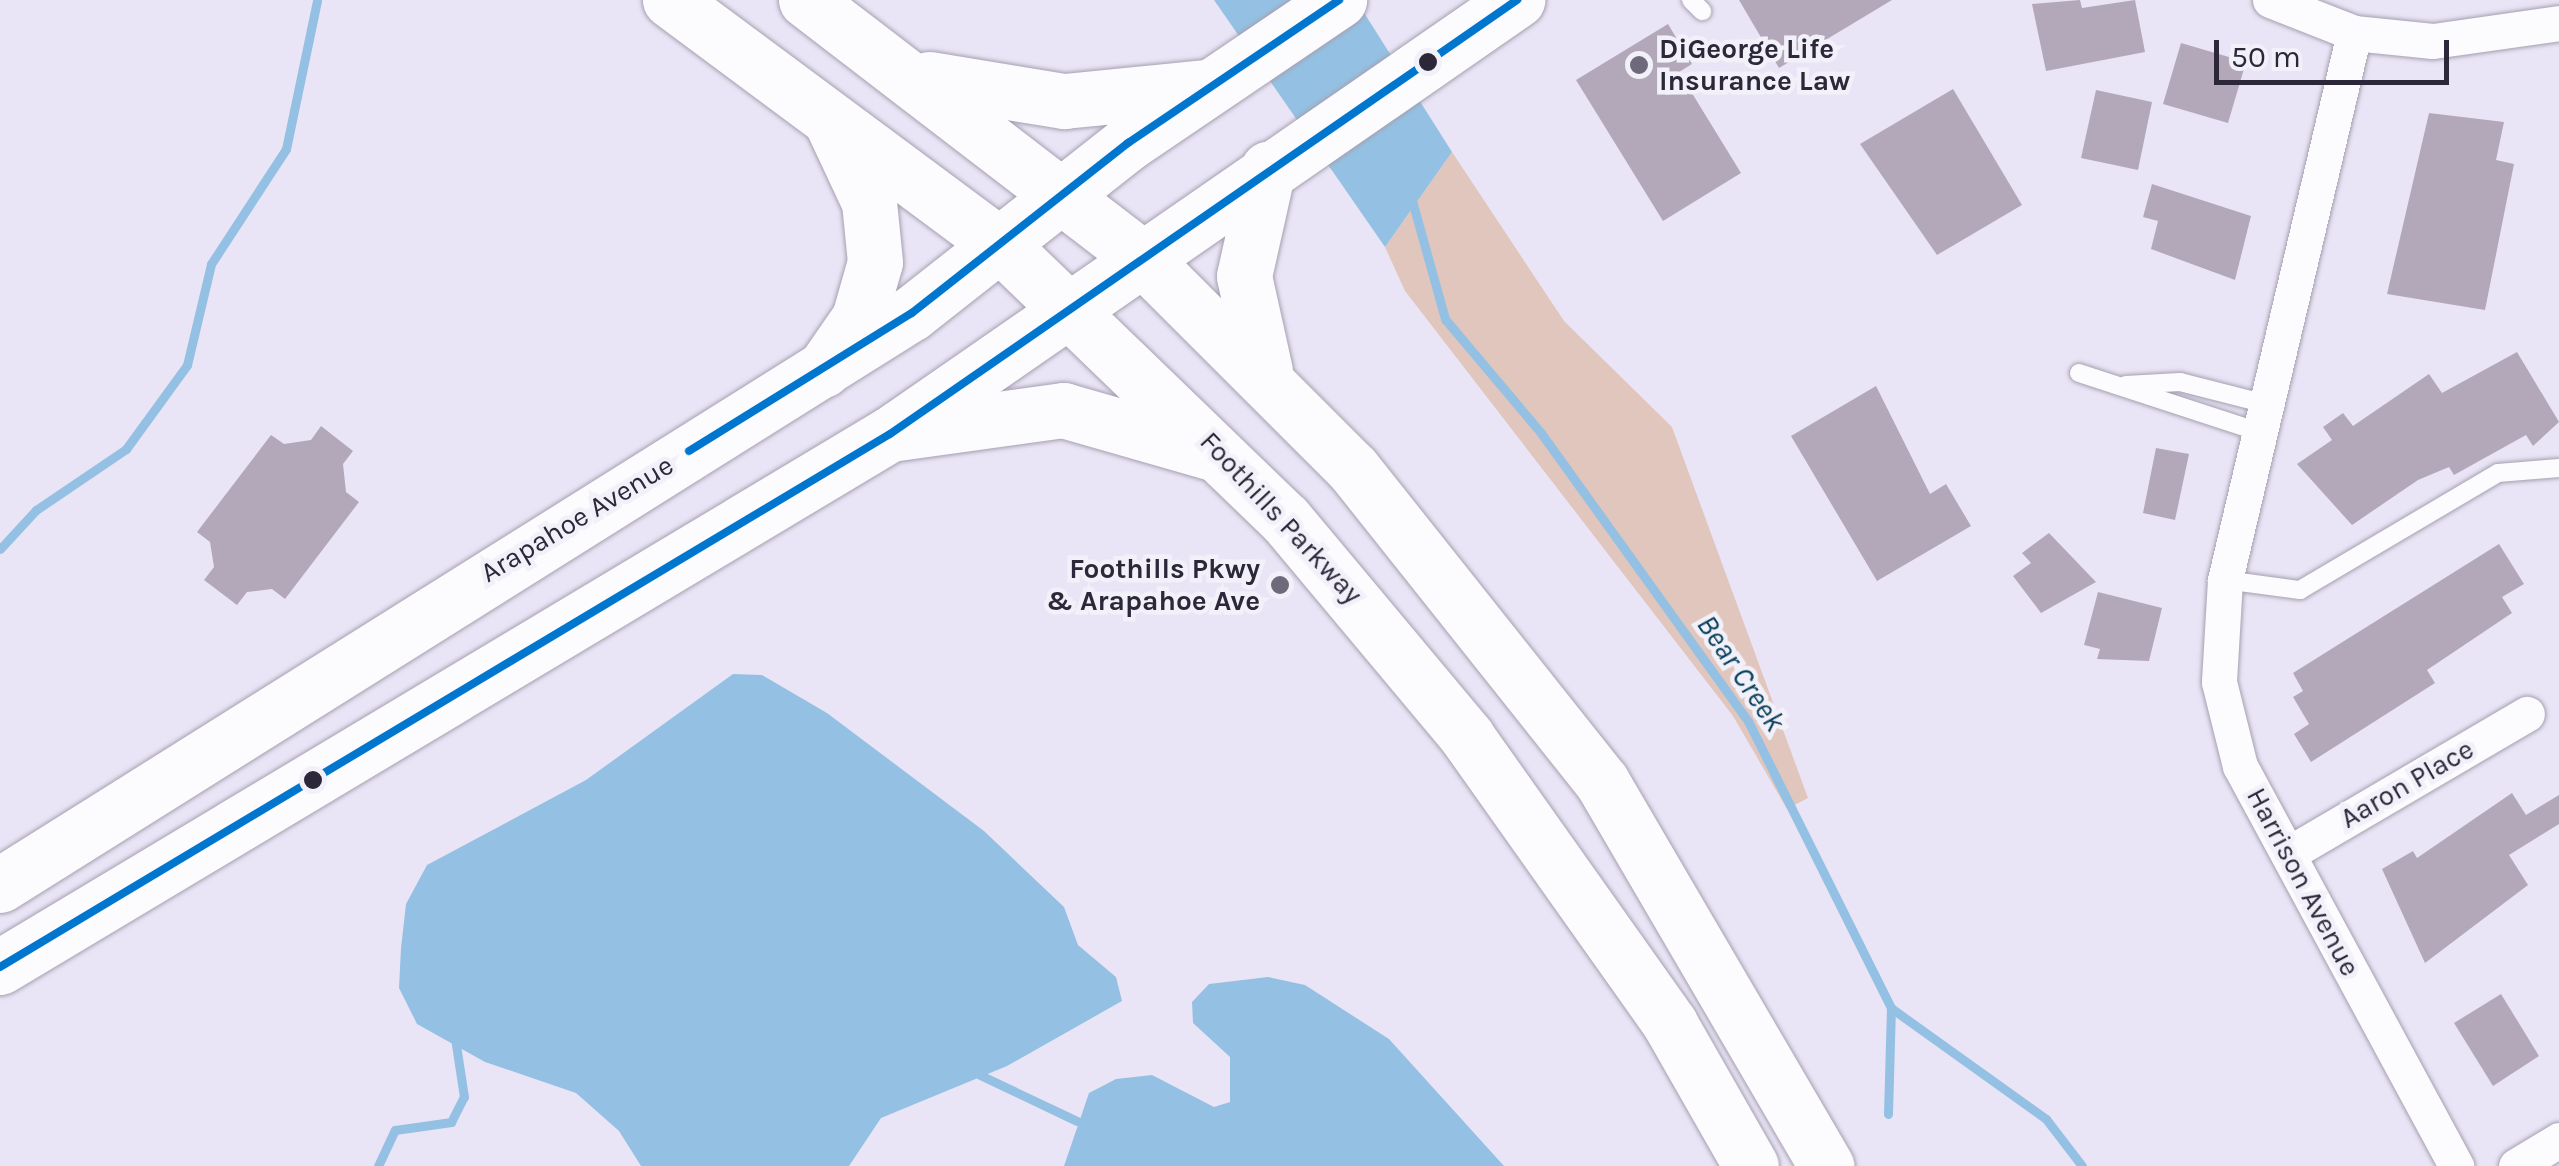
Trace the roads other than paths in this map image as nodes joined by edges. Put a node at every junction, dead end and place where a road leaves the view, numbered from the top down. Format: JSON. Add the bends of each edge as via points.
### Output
{"nodes":[{"id":1,"x":670,"y":0,"type":"edge"},
{"id":2,"x":806,"y":0,"type":"edge"},
{"id":3,"x":1340,"y":0,"type":"edge"},
{"id":4,"x":1517,"y":0,"type":"edge"},
{"id":5,"x":2270,"y":0,"type":"edge"},
{"id":6,"x":2559,"y":23,"type":"edge"},
{"id":7,"x":2354,"y":33,"type":"junction"},
{"id":8,"x":908,"y":73,"type":"junction"},
{"id":9,"x":1207,"y":87,"type":"junction"},
{"id":10,"x":828,"y":116,"type":"junction"},
{"id":11,"x":1268,"y":169,"type":"junction"},
{"id":12,"x":1064,"y":196,"type":"junction"},
{"id":13,"x":1003,"y":247,"type":"junction"},
{"id":14,"x":1141,"y":257,"type":"junction"},
{"id":15,"x":1073,"y":309,"type":"junction"},
{"id":16,"x":823,"y":370,"type":"junction"},
{"id":17,"x":2078,"y":373,"type":"dead end"},
{"id":18,"x":1266,"y":374,"type":"junction"},
{"id":19,"x":2126,"y":385,"type":"junction"},
{"id":20,"x":2262,"y":418,"type":"junction"},
{"id":21,"x":890,"y":434,"type":"junction"},
{"id":22,"x":1229,"y":460,"type":"junction"},
{"id":23,"x":2559,"y":468,"type":"edge"},
{"id":24,"x":2225,"y":580,"type":"junction"},
{"id":25,"x":2527,"y":714,"type":"dead end"},
{"id":26,"x":2288,"y":854,"type":"junction"},
{"id":27,"x":0,"y":885,"type":"edge"},
{"id":28,"x":0,"y":967,"type":"edge"},
{"id":29,"x":2559,"y":1140,"type":"edge"},
{"id":30,"x":1751,"y":1166,"type":"edge"},
{"id":31,"x":1826,"y":1166,"type":"edge"},
{"id":32,"x":2456,"y":1166,"type":"edge"},
{"id":33,"x":2516,"y":1166,"type":"edge"}],
"edges":[{"from":1,"to":10,"type":"main road","name":"Foothills Parkway"},
{"from":2,"to":8,"type":"main road"},
{"from":3,"to":9,"type":"main road","name":"Arapahoe Avenue"},
{"from":4,"to":11,"type":"main road"},
{"from":5,"to":7,"type":"street"},
{"from":6,"to":7,"type":"street","via":[[2433,41]]},
{"from":7,"to":20,"type":"street","name":"Harrison Avenue"},
{"from":8,"to":9,"type":"main road","via":[[1064,102]]},
{"from":8,"to":12,"type":"main road"},
{"from":9,"to":12,"type":"main road","name":"Arapahoe Avenue"},
{"from":10,"to":13,"type":"main road","name":"Foothills Parkway"},
{"from":10,"to":16,"type":"main road","via":[[863,181],[875,262],[860,318]]},
{"from":11,"to":14,"type":"main road"},
{"from":11,"to":18,"type":"main road","via":[[1244,276]]},
{"from":12,"to":13,"type":"main road","name":"Arapahoe Avenue"},
{"from":12,"to":14,"type":"main road"},
{"from":13,"to":15,"type":"main road","name":"Foothills Parkway"},
{"from":13,"to":16,"type":"main road","name":"Arapahoe Avenue"},
{"from":14,"to":15,"type":"main road"},
{"from":14,"to":18,"type":"main road"},
{"from":15,"to":21,"type":"main road"},
{"from":15,"to":22,"type":"main road","name":"Foothills Parkway"},
{"from":16,"to":27,"type":"main road","name":"Arapahoe Avenue"},
{"from":17,"to":19,"type":"lane"},
{"from":18,"to":31,"type":"main road","via":[[1464,599],[1602,782]]},
{"from":19,"to":20,"type":"lane"},
{"from":19,"to":20,"type":"lane","via":[[2180,382]]},
{"from":20,"to":24,"type":"street","name":"Harrison Avenue"},
{"from":21,"to":22,"type":"main road","via":[[1062,410],[1130,422]]},
{"from":21,"to":28,"type":"main road"},
{"from":22,"to":30,"type":"main road","name":"Foothills Parkway","via":[[1468,737],[1670,1024]]},
{"from":23,"to":24,"type":"lane","via":[[2498,473],[2300,590]]},
{"from":24,"to":26,"type":"street","name":"Harrison Avenue","via":[[2224,716]]},
{"from":25,"to":26,"type":"street","name":"Aaron Place"},
{"from":26,"to":32,"type":"street","name":"Harrison Avenue"},
{"from":29,"to":33,"type":"street"}]}
